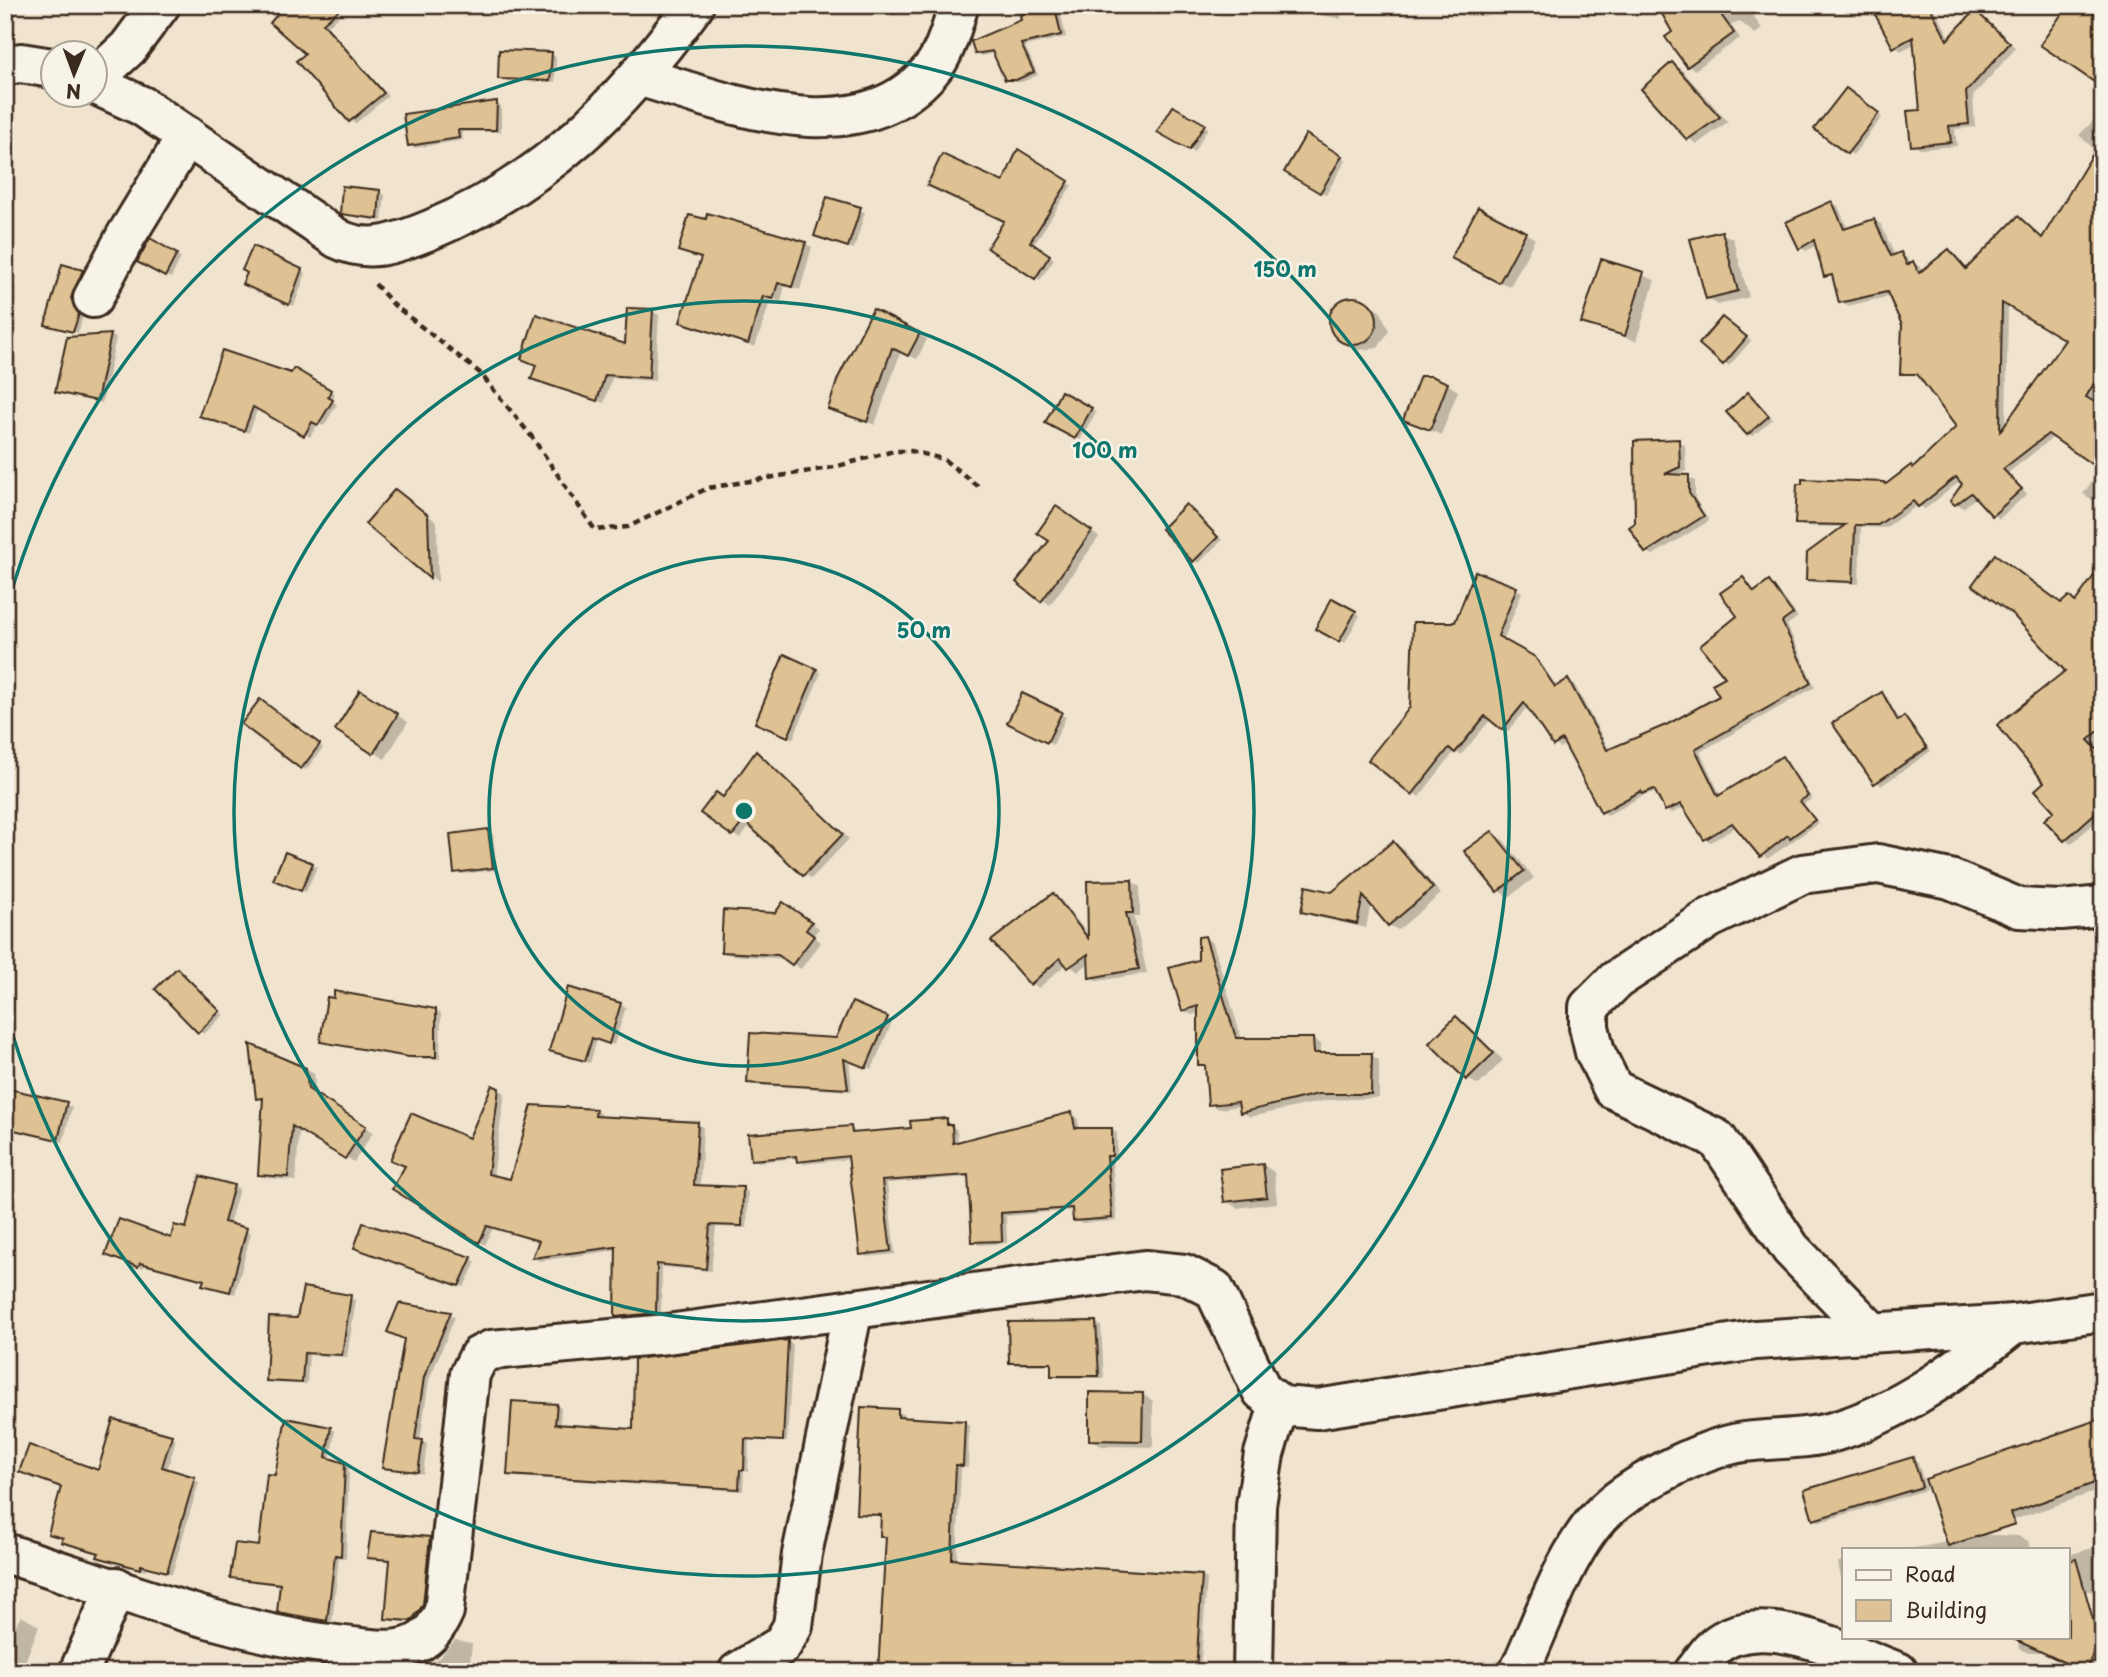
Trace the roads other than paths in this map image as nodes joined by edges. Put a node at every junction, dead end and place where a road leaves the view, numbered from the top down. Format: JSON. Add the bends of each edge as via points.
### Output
{"nodes":[{"id":1,"x":160,"y":5,"type":"edge"},
{"id":2,"x":694,"y":5,"type":"edge"},
{"id":3,"x":959,"y":5,"type":"edge"},
{"id":4,"x":128,"y":48,"type":"junction"},
{"id":5,"x":5,"y":65,"type":"edge"},
{"id":6,"x":38,"y":66,"type":"edge"},
{"id":7,"x":108,"y":68,"type":"edge"},
{"id":8,"x":639,"y":76,"type":"junction"},
{"id":9,"x":108,"y":89,"type":"edge"},
{"id":10,"x":142,"y":106,"type":"junction"},
{"id":11,"x":187,"y":136,"type":"junction"},
{"id":12,"x":93,"y":298,"type":"dead end"},
{"id":13,"x":2103,"y":906,"type":"edge"},
{"id":14,"x":853,"y":1309,"type":"junction"},
{"id":15,"x":2103,"y":1311,"type":"edge"},
{"id":16,"x":2014,"y":1324,"type":"junction"},
{"id":17,"x":1872,"y":1332,"type":"junction"},
{"id":18,"x":1279,"y":1405,"type":"junction"},
{"id":19,"x":5,"y":1553,"type":"edge"},
{"id":20,"x":116,"y":1587,"type":"junction"},
{"id":21,"x":762,"y":1666,"type":"edge"},
{"id":22,"x":79,"y":1672,"type":"edge"},
{"id":23,"x":1253,"y":1672,"type":"edge"},
{"id":24,"x":1519,"y":1672,"type":"edge"},
{"id":25,"x":1694,"y":1672,"type":"edge"},
{"id":26,"x":1898,"y":1672,"type":"edge"}],
"edges":[{"from":1,"to":4,"type":"street"},
{"from":2,"to":8,"type":"street"},
{"from":3,"to":8,"type":"street","via":[[934,65],[908,92],[860,114],[791,115]]},
{"from":4,"to":7,"type":"street"},
{"from":4,"to":10,"type":"street"},
{"from":5,"to":6,"type":"street"},
{"from":8,"to":11,"type":"street","via":[[587,133],[522,183],[487,205],[392,245],[350,245]]},
{"from":9,"to":10,"type":"street"},
{"from":10,"to":11,"type":"street"},
{"from":11,"to":12,"type":"street"},
{"from":13,"to":17,"type":"street","via":[[2019,908],[1950,879],[1878,863],[1802,874],[1710,918],[1616,980],[1589,1007],[1595,1052],[1613,1089],[1717,1139],[1791,1249]]},
{"from":14,"to":18,"type":"street","via":[[1145,1270],[1184,1274],[1219,1295],[1262,1391]]},
{"from":14,"to":20,"type":"street","via":[[481,1354],[470,1374],[443,1611],[428,1637],[414,1644],[395,1649],[306,1642]]},
{"from":14,"to":21,"type":"street","via":[[802,1554],[796,1616],[789,1636]]},
{"from":15,"to":16,"type":"street"},
{"from":16,"to":17,"type":"street"},
{"from":16,"to":24,"type":"street","via":[[1948,1377],[1884,1411],[1832,1432],[1741,1442],[1696,1457],[1637,1487],[1600,1516],[1573,1551]]},
{"from":17,"to":18,"type":"street","via":[[1755,1340],[1317,1409]]},
{"from":18,"to":23,"type":"street","via":[[1264,1454],[1256,1505]]},
{"from":19,"to":20,"type":"street"},
{"from":20,"to":22,"type":"street"},
{"from":25,"to":26,"type":"street","via":[[1715,1646],[1744,1632],[1779,1630]]}]}
